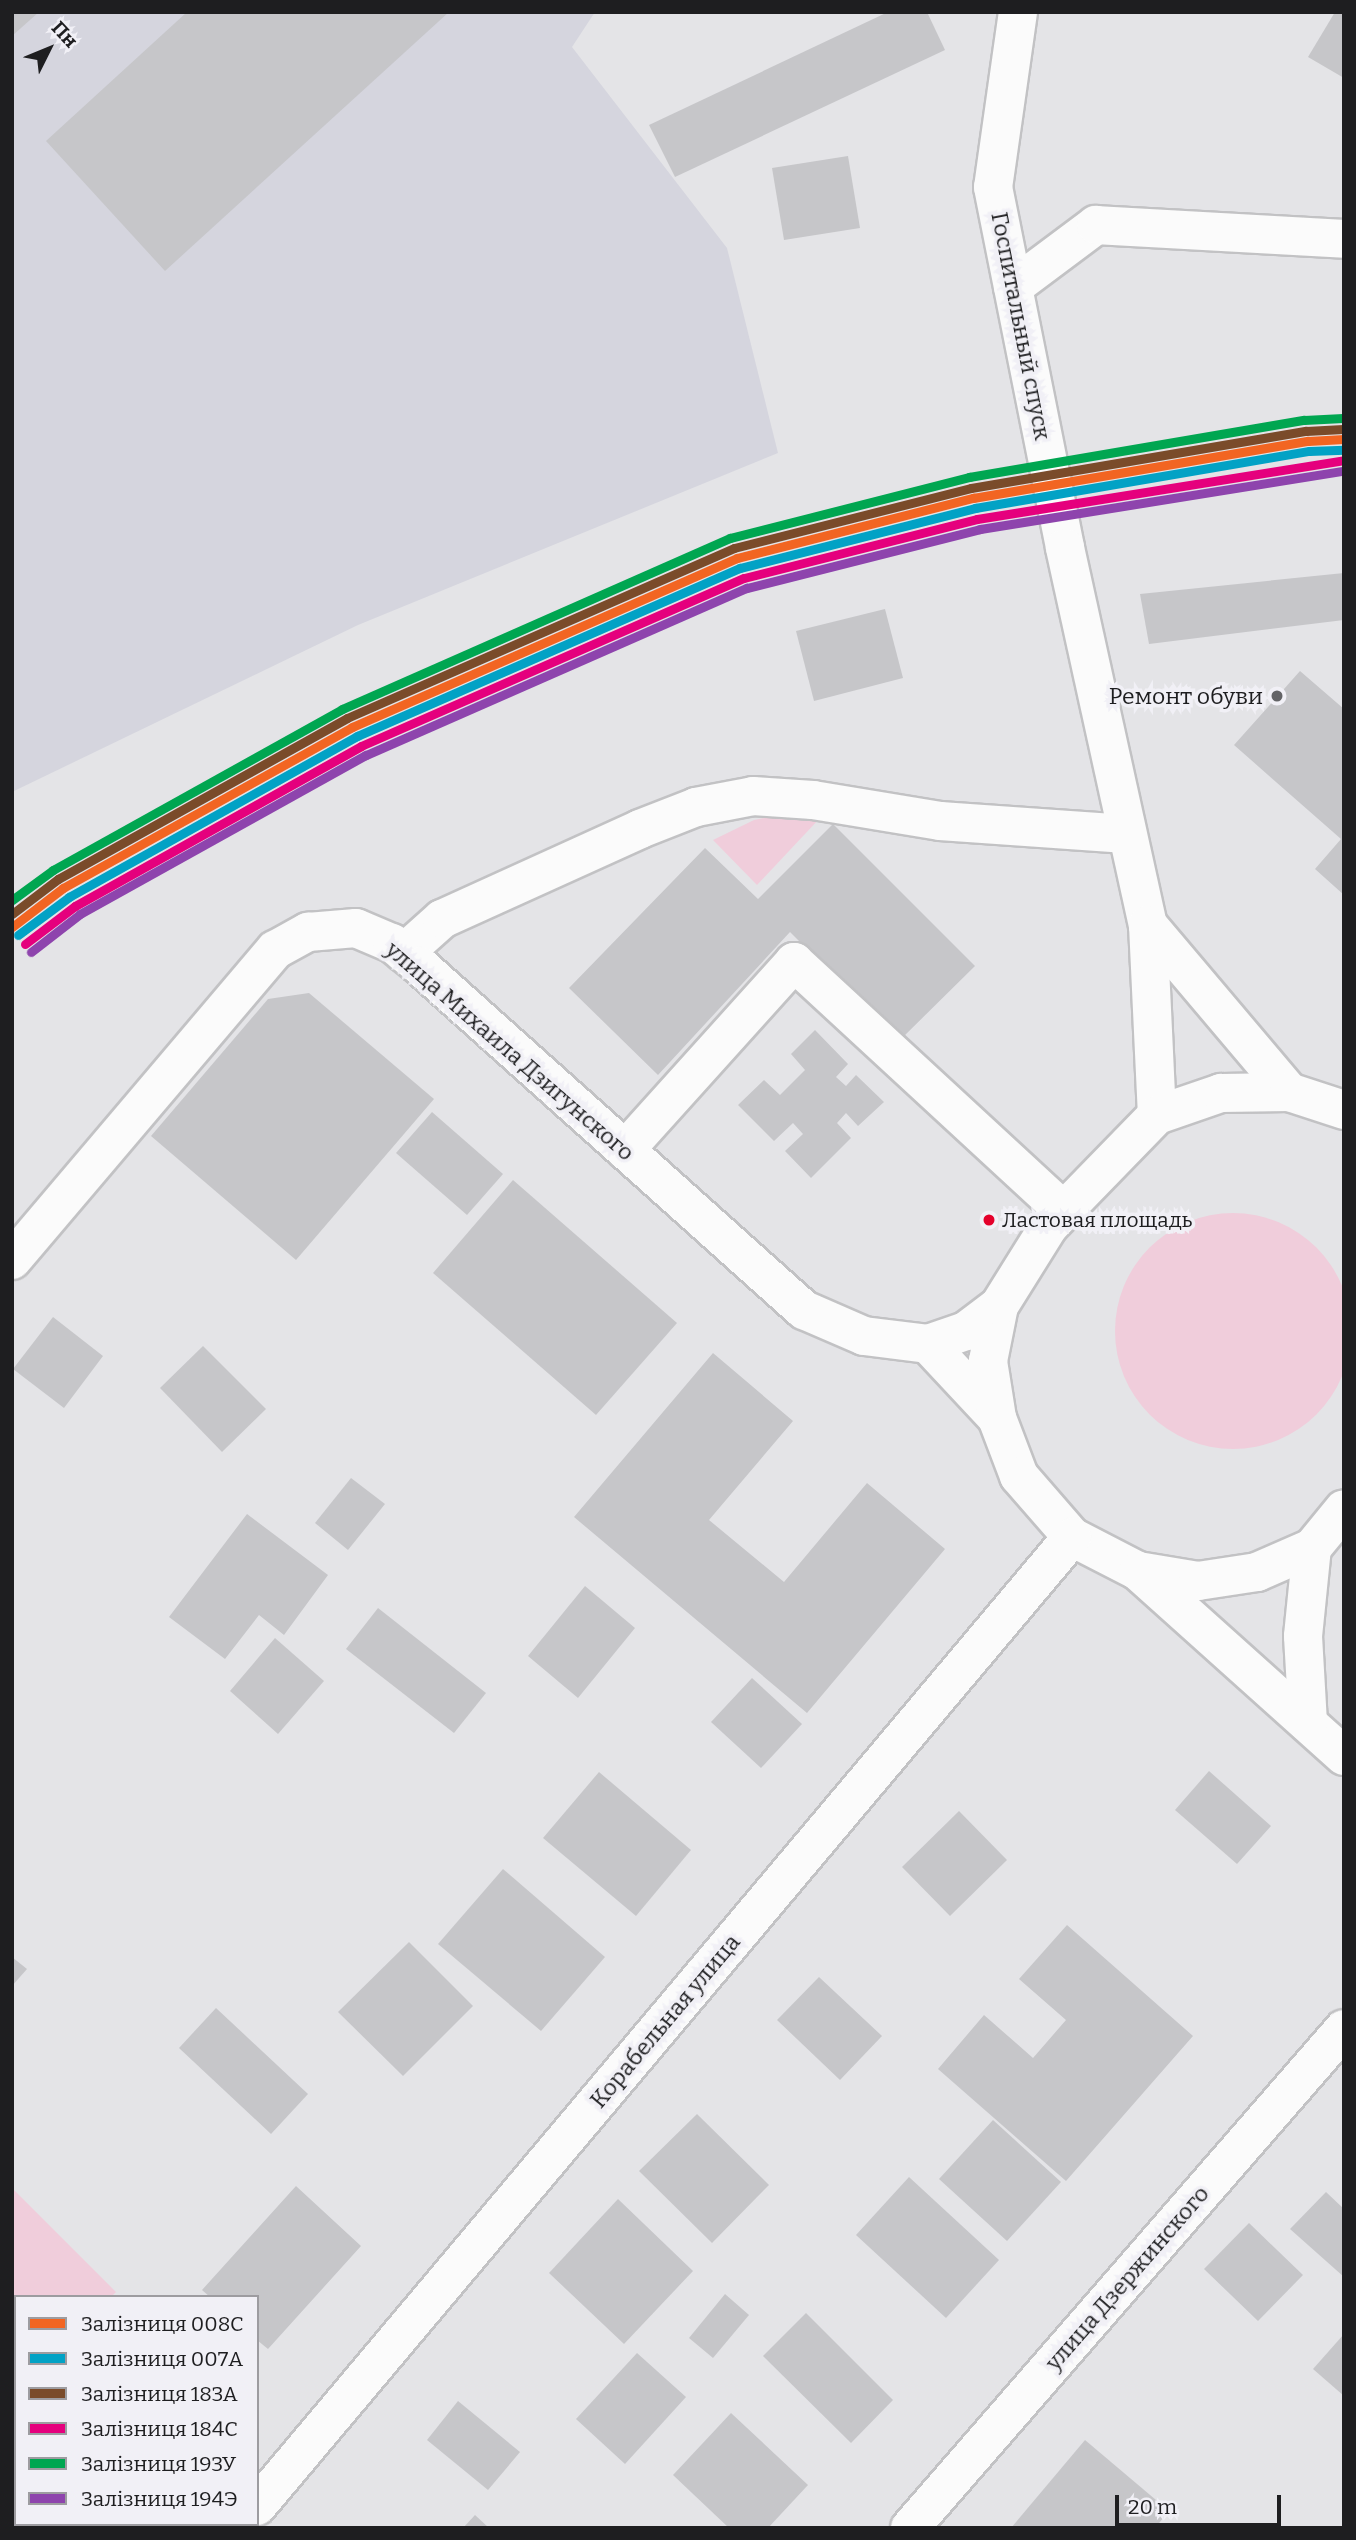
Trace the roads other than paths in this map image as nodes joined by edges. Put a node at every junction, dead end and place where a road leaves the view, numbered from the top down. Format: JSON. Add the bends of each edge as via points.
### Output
{"nodes":[{"id":1,"x":1018,"y":12,"type":"edge"},
{"id":2,"x":1344,"y":239,"type":"edge"},
{"id":3,"x":1013,"y":287,"type":"junction"},
{"id":4,"x":1127,"y":834,"type":"junction"},
{"id":5,"x":1148,"y":925,"type":"junction"},
{"id":6,"x":404,"y":953,"type":"junction"},
{"id":7,"x":1289,"y":1092,"type":"junction"},
{"id":8,"x":1344,"y":1110,"type":"edge"},
{"id":9,"x":1157,"y":1115,"type":"junction"},
{"id":10,"x":625,"y":1150,"type":"junction"},
{"id":11,"x":1063,"y":1210,"type":"junction"},
{"id":12,"x":12,"y":1260,"type":"edge"},
{"id":13,"x":999,"y":1306,"type":"junction"},
{"id":14,"x":928,"y":1344,"type":"junction"},
{"id":15,"x":997,"y":1418,"type":"junction"},
{"id":16,"x":1344,"y":1509,"type":"edge"},
{"id":17,"x":1072,"y":1537,"type":"junction"},
{"id":18,"x":1312,"y":1548,"type":"junction"},
{"id":19,"x":1138,"y":1571,"type":"junction"},
{"id":20,"x":1308,"y":1723,"type":"junction"},
{"id":21,"x":1344,"y":1756,"type":"edge"},
{"id":22,"x":1344,"y":2029,"type":"edge"},
{"id":23,"x":259,"y":2504,"type":"edge"},
{"id":24,"x":910,"y":2528,"type":"edge"}],
"edges":[{"from":1,"to":3,"type":"street","name":"Госпитальный спуск","via":[[993,187]]},
{"from":2,"to":3,"type":"street","via":[[1096,225]]},
{"from":3,"to":4,"type":"street","name":"Госпитальный спуск"},
{"from":4,"to":5,"type":"street","name":"Госпитальный спуск"},
{"from":4,"to":6,"type":"street","via":[[940,821],[753,796],[696,807],[442,919]]},
{"from":5,"to":7,"type":"street"},
{"from":5,"to":9,"type":"street","name":"Госпитальный спуск"},
{"from":6,"to":10,"type":"street","name":"улица Михаила Дзигунского"},
{"from":6,"to":12,"type":"street","name":"улица Михаила Дзигунского","via":[[356,928],[308,932],[275,950]]},
{"from":7,"to":8,"type":"street"},
{"from":7,"to":9,"type":"street","via":[[1221,1093]]},
{"from":9,"to":11,"type":"street"},
{"from":10,"to":11,"type":"street","via":[[794,962]]},
{"from":10,"to":14,"type":"street","name":"улица Михаила Дзигунского","via":[[804,1310],[864,1336]]},
{"from":11,"to":13,"type":"street","via":[[1025,1259]]},
{"from":13,"to":14,"type":"street","via":[[967,1331]]},
{"from":13,"to":15,"type":"street","via":[[988,1361]]},
{"from":14,"to":15,"type":"street"},
{"from":15,"to":17,"type":"street","via":[[1019,1476]]},
{"from":16,"to":18,"type":"street"},
{"from":17,"to":19,"type":"street"},
{"from":17,"to":23,"type":"street","name":"Корабельная улица"},
{"from":18,"to":19,"type":"street","via":[[1258,1572],[1198,1581]]},
{"from":18,"to":20,"type":"street","via":[[1303,1636]]},
{"from":19,"to":20,"type":"street"},
{"from":20,"to":21,"type":"street"},
{"from":22,"to":24,"type":"street","name":"улица Дзержинского"}]}
